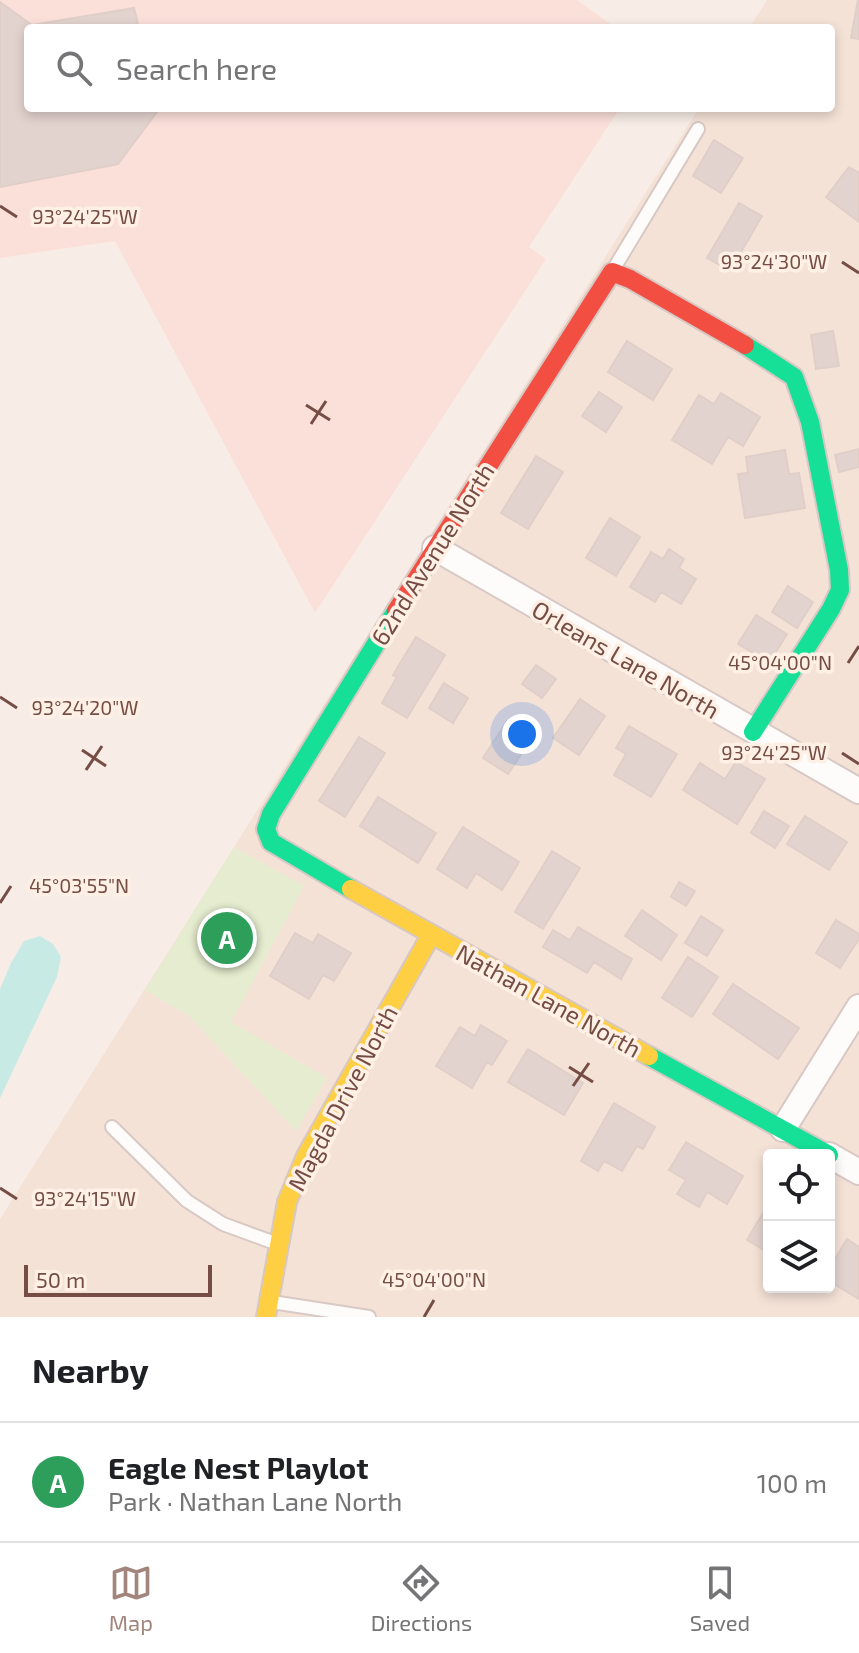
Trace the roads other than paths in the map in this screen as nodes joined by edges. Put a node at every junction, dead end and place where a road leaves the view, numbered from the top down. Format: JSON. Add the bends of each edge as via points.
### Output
{"nodes":[{"id":1,"x":698,"y":129,"type":"dead end"},
{"id":2,"x":612,"y":272,"type":"junction"},
{"id":3,"x":435,"y":548,"type":"junction"},
{"id":4,"x":753,"y":732,"type":"junction"},
{"id":5,"x":859,"y":791,"type":"edge"},
{"id":6,"x":271,"y":842,"type":"joint"},
{"id":7,"x":431,"y":935,"type":"junction"},
{"id":8,"x":859,"y":1007,"type":"edge"},
{"id":9,"x":112,"y":1127,"type":"dead end"},
{"id":10,"x":783,"y":1129,"type":"junction"},
{"id":11,"x":818,"y":1149,"type":"edge"},
{"id":12,"x":835,"y":1158,"type":"edge"},
{"id":13,"x":859,"y":1172,"type":"edge"},
{"id":14,"x":278,"y":1244,"type":"junction"},
{"id":15,"x":267,"y":1310,"type":"edge"},
{"id":16,"x":369,"y":1317,"type":"edge"}],
"edges":[{"from":1,"to":2,"type":"lane"},
{"from":2,"to":3,"type":"street","name":"62nd Avenue North"},
{"from":2,"to":4,"type":"street","via":[[794,377],[810,422],[840,590]]},
{"from":3,"to":4,"type":"street","name":"Orleans Lane North"},
{"from":3,"to":6,"type":"street","name":"62nd Avenue North","via":[[271,814],[266,829]]},
{"from":4,"to":5,"type":"street","name":"Orleans Lane North"},
{"from":6,"to":7,"type":"street","name":"Nathan Lane North"},
{"from":7,"to":10,"type":"street","name":"Nathan Lane North"},
{"from":7,"to":14,"type":"street","name":"Magda Drive North","via":[[306,1156],[287,1202]]},
{"from":8,"to":10,"type":"street"},
{"from":9,"to":14,"type":"lane","via":[[187,1201],[223,1224]]},
{"from":10,"to":11,"type":"street","name":"Nathan Lane North"},
{"from":12,"to":13,"type":"street","name":"Nathan Lane North"},
{"from":14,"to":15,"type":"street","name":"Magda Drive North"},
{"from":15,"to":16,"type":"lane"}]}
